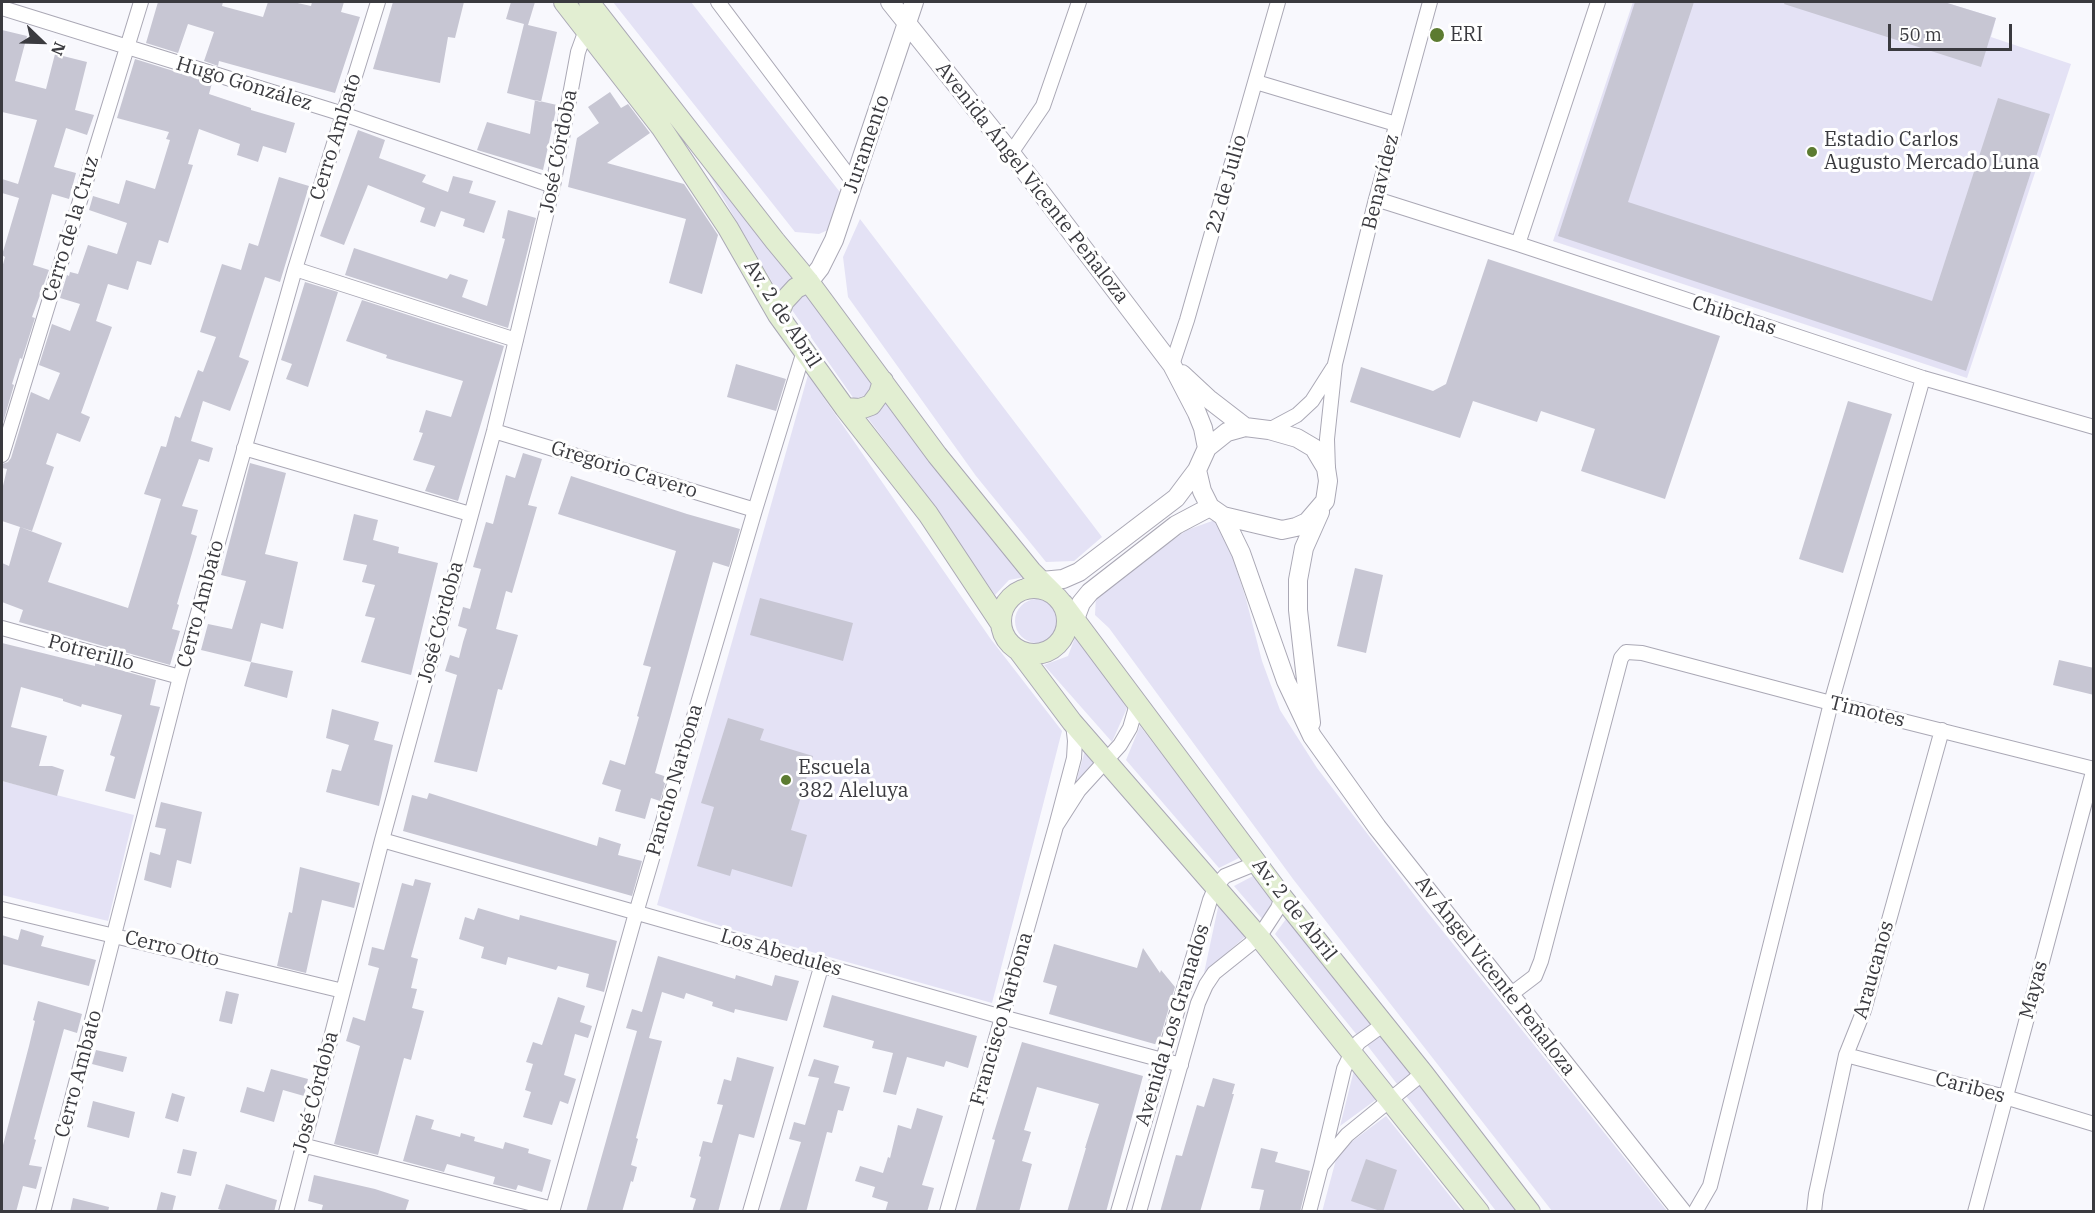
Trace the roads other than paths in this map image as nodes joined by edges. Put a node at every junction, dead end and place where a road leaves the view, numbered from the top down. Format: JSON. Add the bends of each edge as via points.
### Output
{"nodes":[{"id":1,"x":141,"y":2,"type":"edge"},
{"id":2,"x":378,"y":2,"type":"edge"},
{"id":3,"x":564,"y":2,"type":"edge"},
{"id":4,"x":588,"y":2,"type":"edge"},
{"id":5,"x":718,"y":2,"type":"edge"},
{"id":6,"x":890,"y":2,"type":"edge"},
{"id":7,"x":914,"y":2,"type":"edge"},
{"id":8,"x":1078,"y":2,"type":"edge"},
{"id":9,"x":1278,"y":2,"type":"edge"},
{"id":10,"x":1430,"y":2,"type":"edge"},
{"id":11,"x":1598,"y":2,"type":"edge"},
{"id":12,"x":2,"y":8,"type":"edge"},
{"id":13,"x":907,"y":24,"type":"junction"},
{"id":14,"x":586,"y":30,"type":"junction"},
{"id":15,"x":127,"y":48,"type":"junction"},
{"id":16,"x":1256,"y":82,"type":"junction"},
{"id":17,"x":343,"y":114,"type":"junction"},
{"id":18,"x":1396,"y":124,"type":"junction"},
{"id":19,"x":1011,"y":153,"type":"junction"},
{"id":20,"x":854,"y":183,"type":"junction"},
{"id":21,"x":553,"y":186,"type":"junction"},
{"id":22,"x":1376,"y":199,"type":"junction"},
{"id":23,"x":1518,"y":244,"type":"junction"},
{"id":24,"x":295,"y":269,"type":"junction"},
{"id":25,"x":809,"y":282,"type":"junction"},
{"id":26,"x":778,"y":315,"type":"junction"},
{"id":27,"x":516,"y":340,"type":"junction"},
{"id":28,"x":804,"y":351,"type":"junction"},
{"id":29,"x":1335,"y":364,"type":"junction"},
{"id":30,"x":1172,"y":365,"type":"junction"},
{"id":31,"x":1923,"y":378,"type":"junction"},
{"id":32,"x":883,"y":381,"type":"junction"},
{"id":33,"x":845,"y":408,"type":"junction"},
{"id":34,"x":1245,"y":427,"type":"junction"},
{"id":35,"x":2094,"y":427,"type":"edge"},
{"id":36,"x":1269,"y":430,"type":"junction"},
{"id":37,"x":494,"y":431,"type":"junction"},
{"id":38,"x":244,"y":448,"type":"junction"},
{"id":39,"x":1207,"y":448,"type":"junction"},
{"id":40,"x":2,"y":456,"type":"edge"},
{"id":41,"x":1197,"y":470,"type":"junction"},
{"id":42,"x":1328,"y":481,"type":"junction"},
{"id":43,"x":1325,"y":501,"type":"junction"},
{"id":44,"x":755,"y":510,"type":"junction"},
{"id":45,"x":1216,"y":512,"type":"junction"},
{"id":46,"x":470,"y":514,"type":"junction"},
{"id":47,"x":1054,"y":603,"type":"junction"},
{"id":48,"x":1001,"y":624,"type":"junction"},
{"id":49,"x":2,"y":628,"type":"edge"},
{"id":50,"x":1018,"y":650,"type":"junction"},
{"id":51,"x":180,"y":677,"type":"junction"},
{"id":52,"x":1137,"y":704,"type":"junction"},
{"id":53,"x":1831,"y":704,"type":"junction"},
{"id":54,"x":1072,"y":722,"type":"junction"},
{"id":55,"x":1942,"y":730,"type":"junction"},
{"id":56,"x":1312,"y":736,"type":"junction"},
{"id":57,"x":1106,"y":760,"type":"junction"},
{"id":58,"x":2093,"y":768,"type":"edge"},
{"id":59,"x":1056,"y":826,"type":"junction"},
{"id":60,"x":382,"y":840,"type":"junction"},
{"id":61,"x":1257,"y":863,"type":"junction"},
{"id":62,"x":1216,"y":886,"type":"junction"},
{"id":63,"x":1282,"y":897,"type":"junction"},
{"id":64,"x":2,"y":909,"type":"edge"},
{"id":65,"x":636,"y":913,"type":"junction"},
{"id":66,"x":115,"y":936,"type":"junction"},
{"id":67,"x":1259,"y":937,"type":"junction"},
{"id":68,"x":822,"y":964,"type":"junction"},
{"id":69,"x":343,"y":991,"type":"junction"},
{"id":70,"x":1510,"y":994,"type":"junction"},
{"id":71,"x":1002,"y":1017,"type":"junction"},
{"id":72,"x":1384,"y":1024,"type":"junction"},
{"id":73,"x":1352,"y":1052,"type":"junction"},
{"id":74,"x":1846,"y":1055,"type":"junction"},
{"id":75,"x":1161,"y":1060,"type":"junction"},
{"id":76,"x":1181,"y":1065,"type":"junction"},
{"id":77,"x":1423,"y":1073,"type":"junction"},
{"id":78,"x":2005,"y":1097,"type":"junction"},
{"id":79,"x":1390,"y":1099,"type":"junction"},
{"id":80,"x":2094,"y":1124,"type":"edge"},
{"id":81,"x":302,"y":1145,"type":"junction"},
{"id":82,"x":1321,"y":1166,"type":"junction"},
{"id":83,"x":552,"y":1210,"type":"edge"},
{"id":84,"x":43,"y":1212,"type":"edge"},
{"id":85,"x":286,"y":1212,"type":"edge"},
{"id":86,"x":750,"y":1212,"type":"edge"},
{"id":87,"x":947,"y":1212,"type":"edge"},
{"id":88,"x":1118,"y":1212,"type":"edge"},
{"id":89,"x":1139,"y":1212,"type":"edge"},
{"id":90,"x":1309,"y":1212,"type":"edge"},
{"id":91,"x":1479,"y":1212,"type":"edge"},
{"id":92,"x":1530,"y":1212,"type":"edge"},
{"id":93,"x":1682,"y":1212,"type":"edge"},
{"id":94,"x":1695,"y":1212,"type":"edge"},
{"id":95,"x":1814,"y":1212,"type":"edge"},
{"id":96,"x":1975,"y":1212,"type":"edge"}],
"edges":[{"from":1,"to":15,"type":"street","name":"Cerro de la Cruz"},
{"from":2,"to":17,"type":"street","name":"Cerro Ambato"},
{"from":3,"to":14,"type":"main road","name":"Av. 2 de Abril"},
{"from":4,"to":25,"type":"main road","name":"Av. 2 de Abril"},
{"from":5,"to":20,"type":"street"},
{"from":6,"to":13,"type":"street","name":"Avenida Ángel Vicente Peñaloza"},
{"from":7,"to":13,"type":"street","name":"Juramento"},
{"from":8,"to":19,"type":"street","via":[[1043,106]]},
{"from":9,"to":16,"type":"street","name":"22 de Julio"},
{"from":10,"to":18,"type":"street","name":"Benavídez"},
{"from":11,"to":23,"type":"street"},
{"from":12,"to":15,"type":"street","name":"Hugo González"},
{"from":13,"to":19,"type":"street","name":"Avenida Ángel Vicente Peñaloza"},
{"from":13,"to":20,"type":"street","name":"Juramento"},
{"from":14,"to":21,"type":"street","name":"José Córdoba"},
{"from":14,"to":26,"type":"main road","name":"Av. 2 de Abril","via":[[661,127],[728,228]]},
{"from":15,"to":17,"type":"street","name":"Hugo González"},
{"from":15,"to":40,"type":"street","name":"Cerro de la Cruz"},
{"from":16,"to":18,"type":"street"},
{"from":16,"to":30,"type":"street","name":"22 de Julio"},
{"from":17,"to":21,"type":"street","name":"Hugo González"},
{"from":17,"to":24,"type":"street","name":"Cerro Ambato"},
{"from":18,"to":22,"type":"street","name":"Benavídez"},
{"from":19,"to":30,"type":"street","name":"Avenida Ángel Vicente Peñaloza"},
{"from":20,"to":25,"type":"street","name":"Juramento","via":[[828,255]]},
{"from":21,"to":27,"type":"street","name":"José Córdoba"},
{"from":22,"to":23,"type":"street","name":"Chibchas"},
{"from":22,"to":29,"type":"street","name":"Benavídez"},
{"from":23,"to":31,"type":"street","name":"Chibchas"},
{"from":24,"to":27,"type":"street"},
{"from":24,"to":38,"type":"street","name":"Cerro Ambato"},
{"from":25,"to":26,"type":"main road","via":[[796,288]]},
{"from":25,"to":32,"type":"main road","name":"Av. 2 de Abril"},
{"from":26,"to":28,"type":"main road","name":"Av. 2 de Abril"},
{"from":27,"to":37,"type":"street","name":"José Córdoba"},
{"from":28,"to":33,"type":"main road","name":"Av. 2 de Abril"},
{"from":28,"to":44,"type":"street","name":"Pancho Narbona"},
{"from":29,"to":36,"type":"street","name":"Benavídez","via":[[1312,401],[1297,416]]},
{"from":29,"to":42,"type":"street","name":"Benavídez","via":[[1327,439]]},
{"from":30,"to":34,"type":"street","name":"Avenida Ángel Vicente Peñaloza"},
{"from":30,"to":39,"type":"street","name":"Avenida Ángel Vicente Peñaloza","via":[[1197,413]]},
{"from":31,"to":35,"type":"street","name":"Chibchas"},
{"from":31,"to":53,"type":"street"},
{"from":32,"to":33,"type":"main road","via":[[872,405]]},
{"from":32,"to":47,"type":"main road","name":"Av. 2 de Abril"},
{"from":33,"to":48,"type":"main road","name":"Av. 2 de Abril","via":[[928,514]]},
{"from":34,"to":36,"type":"street"},
{"from":34,"to":39,"type":"street","via":[[1227,432]]},
{"from":36,"to":42,"type":"street","via":[[1314,448],[1326,468]]},
{"from":37,"to":44,"type":"street","name":"Gregorio Cavero"},
{"from":37,"to":46,"type":"street","name":"José Córdoba"},
{"from":38,"to":46,"type":"street"},
{"from":38,"to":51,"type":"street","name":"Cerro Ambato"},
{"from":39,"to":41,"type":"street"},
{"from":41,"to":45,"type":"street","via":[[1202,491]]},
{"from":41,"to":47,"type":"street","via":[[1176,498],[1079,572],[1063,579]]},
{"from":42,"to":43,"type":"street"},
{"from":43,"to":45,"type":"street","via":[[1307,522],[1282,530]]},
{"from":43,"to":56,"type":"street","via":[[1304,548],[1298,580]]},
{"from":44,"to":65,"type":"street","name":"Pancho Narbona"},
{"from":45,"to":47,"type":"street","via":[[1176,525],[1090,592],[1082,603]]},
{"from":45,"to":56,"type":"street","via":[[1241,553],[1286,681]]},
{"from":46,"to":60,"type":"street","name":"José Córdoba"},
{"from":47,"to":48,"type":"main road","via":[[1014,594],[1006,602]]},
{"from":47,"to":50,"type":"main road","via":[[1053,648],[1045,652]]},
{"from":47,"to":52,"type":"main road","name":"Av. 2 de Abril"},
{"from":48,"to":50,"type":"main road","via":[[1006,639]]},
{"from":49,"to":51,"type":"street","name":"Potrerillo"},
{"from":50,"to":54,"type":"main road"},
{"from":51,"to":66,"type":"street","name":"Cerro Ambato"},
{"from":52,"to":57,"type":"street","name":"Francisco Narbona","via":[[1130,728]]},
{"from":52,"to":61,"type":"main road","name":"Av. 2 de Abril"},
{"from":53,"to":55,"type":"street","name":"Timotes"},
{"from":53,"to":70,"type":"street","name":"Timotes","via":[[1642,652],[1626,652],[1621,658],[1541,961],[1535,976]]},
{"from":53,"to":94,"type":"street","via":[[1710,1186]]},
{"from":54,"to":57,"type":"main road"},
{"from":54,"to":59,"type":"street","name":"Francisco Narbona","via":[[1074,758]]},
{"from":55,"to":58,"type":"street","name":"Timotes"},
{"from":55,"to":74,"type":"street","name":"Araucanos","via":[[1864,1010]]},
{"from":56,"to":70,"type":"street","name":"Av Ángel Vicente Peñaloza","via":[[1377,827]]},
{"from":57,"to":59,"type":"street","name":"Francisco Narbona","via":[[1079,790]]},
{"from":57,"to":62,"type":"main road"},
{"from":58,"to":78,"type":"street","name":"Mayas"},
{"from":59,"to":71,"type":"street","name":"Francisco Narbona"},
{"from":60,"to":65,"type":"street","name":"Los Abedules"},
{"from":60,"to":69,"type":"street","name":"José Córdoba"},
{"from":61,"to":62,"type":"street","via":[[1225,876]]},
{"from":61,"to":63,"type":"main road","name":"Av. 2 de Abril"},
{"from":62,"to":67,"type":"main road"},
{"from":62,"to":75,"type":"street","name":"Avenida Los Granados"},
{"from":63,"to":67,"type":"street","name":"Avenida Los Granados"},
{"from":63,"to":72,"type":"main road","name":"Av. 2 de Abril"},
{"from":64,"to":66,"type":"street","name":"Cerro Otto"},
{"from":65,"to":68,"type":"street","name":"Los Abedules"},
{"from":65,"to":83,"type":"street","name":"Pancho Narbona"},
{"from":66,"to":69,"type":"street","name":"Cerro Otto"},
{"from":66,"to":84,"type":"street","name":"Cerro Ambato"},
{"from":67,"to":73,"type":"main road"},
{"from":67,"to":76,"type":"street","name":"Avenida Los Granados","via":[[1214,973],[1206,985]]},
{"from":68,"to":71,"type":"street","name":"Los Abedules"},
{"from":68,"to":86,"type":"street"},
{"from":69,"to":81,"type":"street","name":"José Córdoba"},
{"from":70,"to":93,"type":"street","name":"Av Ángel Vicente Peñaloza"},
{"from":71,"to":75,"type":"street","name":"Los Abedules"},
{"from":71,"to":87,"type":"street","name":"Francisco Narbona"},
{"from":72,"to":73,"type":"street"},
{"from":72,"to":77,"type":"main road","name":"Av. 2 de Abril"},
{"from":73,"to":79,"type":"main road"},
{"from":73,"to":82,"type":"street","via":[[1344,1069]]},
{"from":74,"to":78,"type":"street","name":"Caribes"},
{"from":74,"to":95,"type":"street","name":"Araucanos"},
{"from":75,"to":76,"type":"street","name":"Los Abedules"},
{"from":75,"to":88,"type":"street","name":"Avenida Los Granados"},
{"from":76,"to":89,"type":"street","name":"Avenida Los Granados"},
{"from":77,"to":79,"type":"street"},
{"from":77,"to":92,"type":"main road","name":"Av. 2 de Abril"},
{"from":78,"to":80,"type":"street","name":"Caribes"},
{"from":78,"to":96,"type":"street","name":"Mayas"},
{"from":79,"to":82,"type":"street","via":[[1347,1134]]},
{"from":79,"to":91,"type":"main road"},
{"from":81,"to":83,"type":"street"},
{"from":81,"to":85,"type":"street","name":"José Córdoba"},
{"from":82,"to":90,"type":"street"}]}
